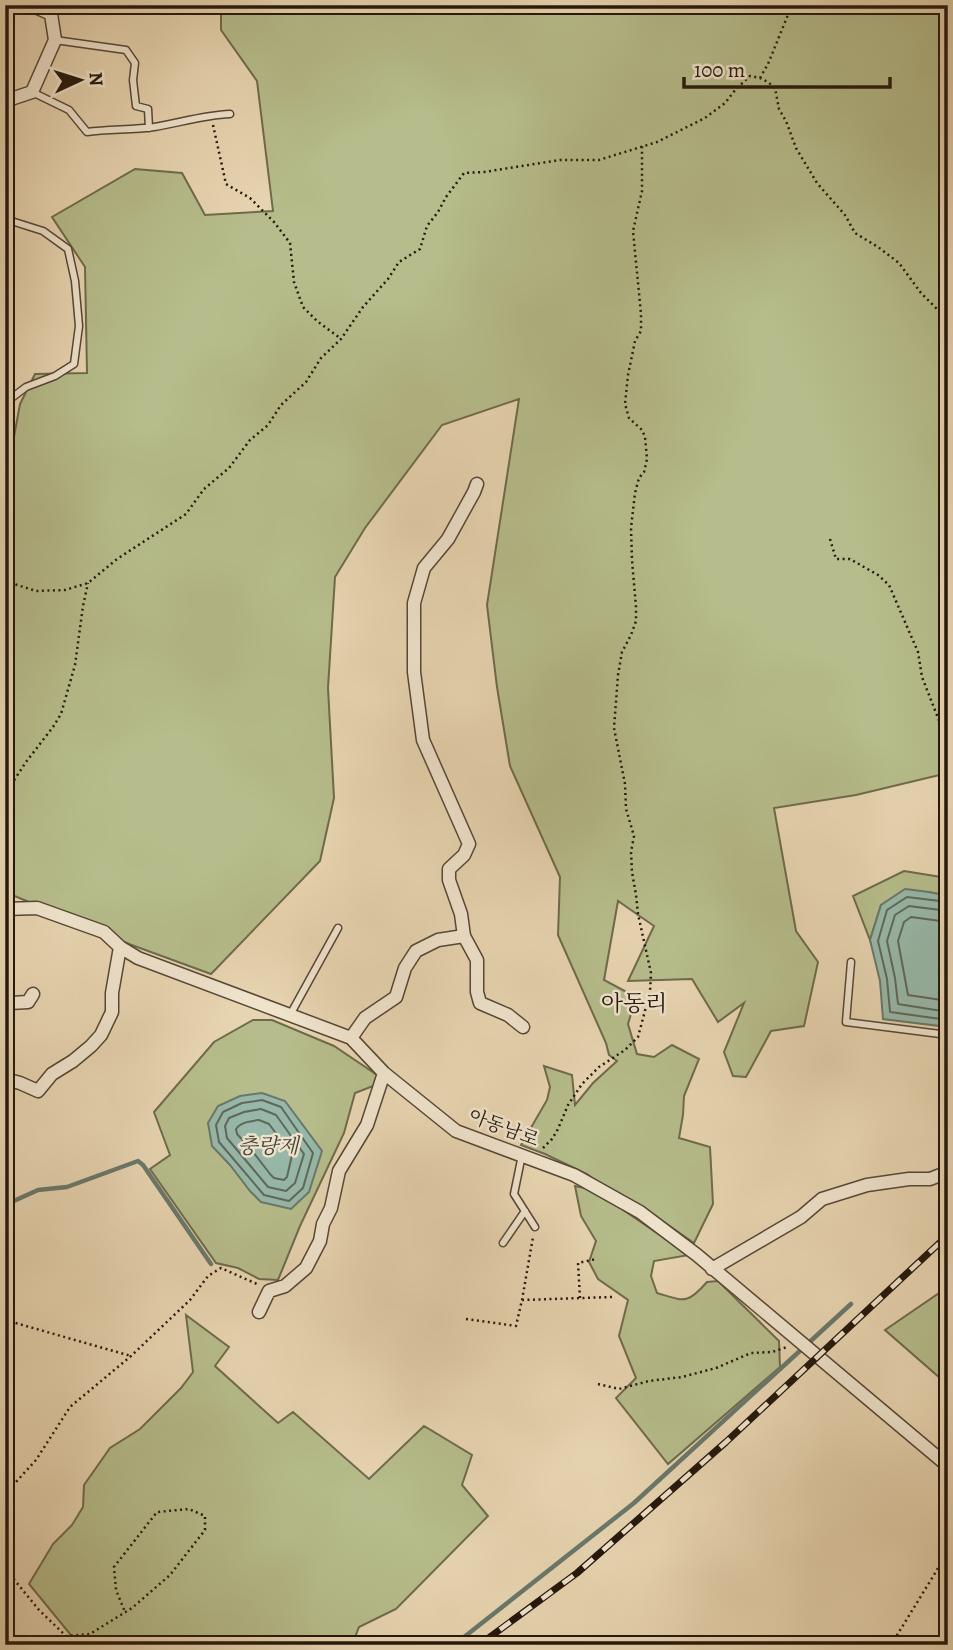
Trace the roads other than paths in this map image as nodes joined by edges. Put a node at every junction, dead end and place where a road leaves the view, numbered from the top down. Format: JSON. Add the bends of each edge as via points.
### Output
{"nodes":[{"id":1,"x":31,"y":5,"type":"edge"},
{"id":2,"x":53,"y":10,"type":"edge"},
{"id":3,"x":55,"y":40,"type":"junction"},
{"id":4,"x":32,"y":92,"type":"junction"},
{"id":5,"x":5,"y":101,"type":"edge"},
{"id":6,"x":230,"y":114,"type":"dead end"},
{"id":7,"x":149,"y":128,"type":"junction"},
{"id":8,"x":5,"y":219,"type":"edge"},
{"id":9,"x":5,"y":403,"type":"edge"},
{"id":10,"x":477,"y":484,"type":"dead end"},
{"id":11,"x":5,"y":909,"type":"edge"},
{"id":12,"x":338,"y":928,"type":"dead end"},
{"id":13,"x":464,"y":936,"type":"junction"},
{"id":14,"x":120,"y":947,"type":"junction"},
{"id":15,"x":851,"y":962,"type":"dead end"},
{"id":16,"x":33,"y":994,"type":"dead end"},
{"id":17,"x":5,"y":1007,"type":"edge"},
{"id":18,"x":290,"y":1015,"type":"junction"},
{"id":19,"x":523,"y":1027,"type":"dead end"},
{"id":20,"x":948,"y":1035,"type":"edge"},
{"id":21,"x":351,"y":1038,"type":"junction"},
{"id":22,"x":384,"y":1073,"type":"junction"},
{"id":23,"x":5,"y":1079,"type":"edge"},
{"id":24,"x":526,"y":1156,"type":"junction"},
{"id":25,"x":948,"y":1172,"type":"edge"},
{"id":26,"x":524,"y":1211,"type":"junction"},
{"id":27,"x":535,"y":1227,"type":"road end"},
{"id":28,"x":503,"y":1243,"type":"dead end"},
{"id":29,"x":712,"y":1269,"type":"junction"},
{"id":30,"x":260,"y":1312,"type":"dead end"},
{"id":31,"x":948,"y":1466,"type":"edge"}],
"edges":[{"from":1,"to":2,"type":"street"},
{"from":2,"to":3,"type":"street"},
{"from":3,"to":4,"type":"street"},
{"from":3,"to":7,"type":"lane","via":[[126,50],[135,63],[136,106],[148,109]]},
{"from":4,"to":5,"type":"street"},
{"from":4,"to":7,"type":"lane","via":[[69,110],[87,132]]},
{"from":6,"to":7,"type":"lane"},
{"from":8,"to":9,"type":"lane","via":[[43,231],[68,249],[79,326],[74,364],[26,387]]},
{"from":10,"to":13,"type":"street","via":[[448,539],[424,568],[414,603],[414,672],[423,740],[469,844],[449,869]]},
{"from":11,"to":14,"type":"street","name":"아동남로","via":[[37,908],[104,932]]},
{"from":12,"to":18,"type":"lane"},
{"from":13,"to":19,"type":"street","via":[[477,960],[480,1003]]},
{"from":13,"to":21,"type":"street","via":[[438,940],[416,951],[396,996],[365,1018]]},
{"from":14,"to":18,"type":"street","name":"아동남로","via":[[138,958]]},
{"from":14,"to":23,"type":"street","via":[[112,1013],[101,1035],[38,1091]]},
{"from":15,"to":20,"type":"lane","via":[[846,1022]]},
{"from":16,"to":17,"type":"street","via":[[27,1002]]},
{"from":18,"to":21,"type":"street","name":"아동남로"},
{"from":21,"to":22,"type":"street","name":"아동남로"},
{"from":22,"to":24,"type":"street","name":"아동남로","via":[[456,1131]]},
{"from":22,"to":30,"type":"street","via":[[367,1125],[339,1171],[331,1208],[311,1259],[285,1286],[269,1291]]},
{"from":24,"to":26,"type":"lane","via":[[514,1194]]},
{"from":24,"to":29,"type":"street","name":"아동남로","via":[[574,1175],[640,1212]]},
{"from":25,"to":29,"type":"street","via":[[930,1179],[867,1185],[822,1199],[801,1217]]},
{"from":26,"to":27,"type":"lane"},
{"from":26,"to":28,"type":"lane"},
{"from":29,"to":31,"type":"street","name":"아동남로"}]}
